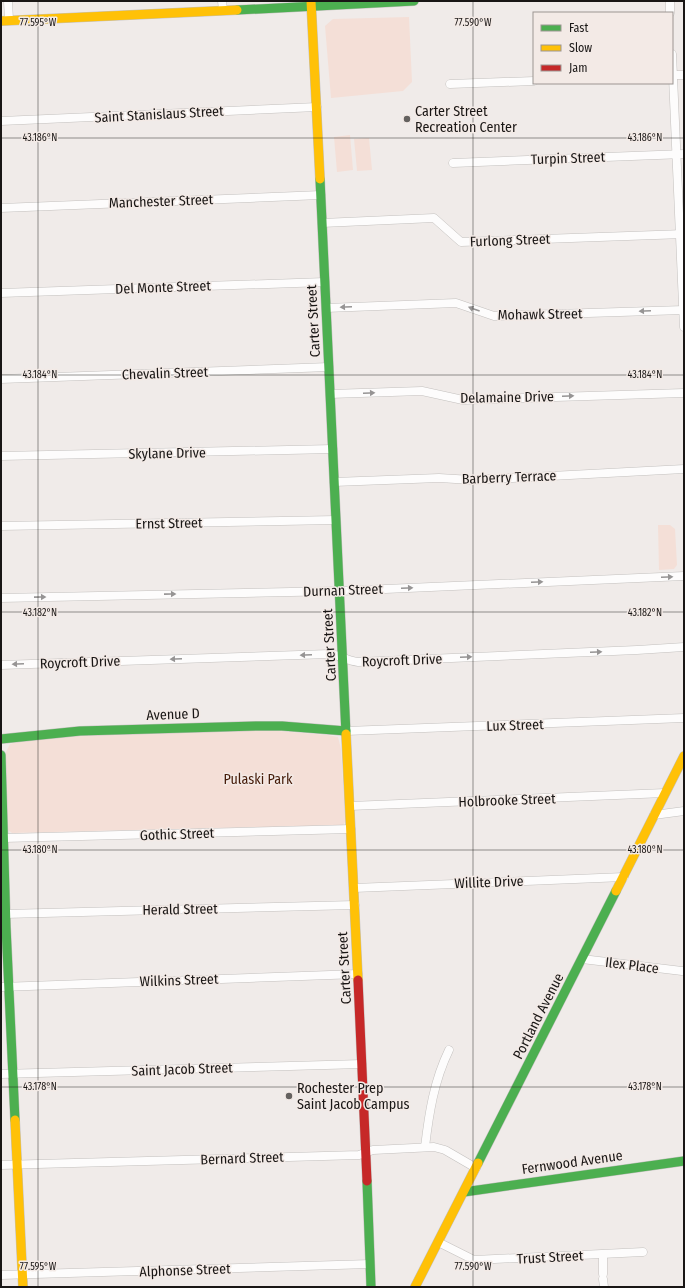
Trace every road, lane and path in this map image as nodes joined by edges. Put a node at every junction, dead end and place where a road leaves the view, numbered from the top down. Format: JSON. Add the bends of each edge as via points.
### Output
{"nodes":[{"id":1,"x":8,"y":1,"type":"edge"},
{"id":2,"x":396,"y":1,"type":"edge"},
{"id":3,"x":414,"y":1,"type":"edge"},
{"id":4,"x":670,"y":1,"type":"edge"},
{"id":5,"x":311,"y":4,"type":"edge"},
{"id":6,"x":222,"y":6,"type":"edge"},
{"id":7,"x":670,"y":12,"type":"edge"},
{"id":8,"x":5,"y":21,"type":"edge"},
{"id":9,"x":673,"y":75,"type":"edge"},
{"id":10,"x":684,"y":75,"type":"edge"},
{"id":11,"x":533,"y":81,"type":"edge"},
{"id":12,"x":450,"y":84,"type":"dead end"},
{"id":13,"x":673,"y":84,"type":"edge"},
{"id":14,"x":317,"y":107,"type":"junction"},
{"id":15,"x":1,"y":121,"type":"edge"},
{"id":16,"x":680,"y":154,"type":"edge"},
{"id":17,"x":453,"y":163,"type":"dead end"},
{"id":18,"x":321,"y":195,"type":"junction"},
{"id":19,"x":1,"y":208,"type":"edge"},
{"id":20,"x":322,"y":223,"type":"junction"},
{"id":21,"x":682,"y":234,"type":"edge"},
{"id":22,"x":325,"y":282,"type":"junction"},
{"id":23,"x":1,"y":293,"type":"edge"},
{"id":24,"x":326,"y":308,"type":"junction"},
{"id":25,"x":684,"y":310,"type":"edge"},
{"id":26,"x":684,"y":327,"type":"edge"},
{"id":27,"x":329,"y":367,"type":"junction"},
{"id":28,"x":1,"y":379,"type":"edge"},
{"id":29,"x":684,"y":393,"type":"edge"},
{"id":30,"x":330,"y":394,"type":"junction"},
{"id":31,"x":333,"y":449,"type":"junction"},
{"id":32,"x":1,"y":456,"type":"edge"},
{"id":33,"x":684,"y":469,"type":"edge"},
{"id":34,"x":334,"y":482,"type":"junction"},
{"id":35,"x":336,"y":520,"type":"junction"},
{"id":36,"x":1,"y":526,"type":"edge"},
{"id":37,"x":684,"y":576,"type":"edge"},
{"id":38,"x":340,"y":590,"type":"junction"},
{"id":39,"x":1,"y":598,"type":"edge"},
{"id":40,"x":684,"y":647,"type":"edge"},
{"id":41,"x":343,"y":659,"type":"junction"},
{"id":42,"x":1,"y":665,"type":"edge"},
{"id":43,"x":684,"y":718,"type":"edge"},
{"id":44,"x":346,"y":731,"type":"junction"},
{"id":45,"x":1,"y":739,"type":"edge"},
{"id":46,"x":1,"y":755,"type":"edge"},
{"id":47,"x":684,"y":756,"type":"edge"},
{"id":48,"x":665,"y":793,"type":"junction"},
{"id":49,"x":350,"y":806,"type":"junction"},
{"id":50,"x":684,"y":811,"type":"edge"},
{"id":51,"x":654,"y":815,"type":"junction"},
{"id":52,"x":351,"y":829,"type":"junction"},
{"id":53,"x":4,"y":838,"type":"junction"},
{"id":54,"x":624,"y":877,"type":"junction"},
{"id":55,"x":354,"y":888,"type":"junction"},
{"id":56,"x":355,"y":905,"type":"junction"},
{"id":57,"x":5,"y":914,"type":"junction"},
{"id":58,"x":3,"y":927,"type":"edge"},
{"id":59,"x":582,"y":959,"type":"junction"},
{"id":60,"x":682,"y":971,"type":"dead end"},
{"id":61,"x":358,"y":974,"type":"junction"},
{"id":62,"x":4,"y":986,"type":"edge"},
{"id":63,"x":449,"y":1050,"type":"dead end"},
{"id":64,"x":362,"y":1064,"type":"junction"},
{"id":65,"x":1,"y":1074,"type":"edge"},
{"id":66,"x":12,"y":1074,"type":"junction"},
{"id":67,"x":425,"y":1147,"type":"junction"},
{"id":68,"x":366,"y":1152,"type":"junction"},
{"id":69,"x":684,"y":1161,"type":"edge"},
{"id":70,"x":1,"y":1165,"type":"edge"},
{"id":71,"x":17,"y":1165,"type":"junction"},
{"id":72,"x":476,"y":1168,"type":"junction"},
{"id":73,"x":464,"y":1192,"type":"junction"},
{"id":74,"x":438,"y":1242,"type":"junction"},
{"id":75,"x":643,"y":1252,"type":"dead end"},
{"id":76,"x":603,"y":1254,"type":"junction"},
{"id":77,"x":370,"y":1264,"type":"junction"},
{"id":78,"x":22,"y":1274,"type":"junction"},
{"id":79,"x":1,"y":1275,"type":"edge"},
{"id":80,"x":603,"y":1280,"type":"edge"},
{"id":81,"x":22,"y":1287,"type":"edge"},
{"id":82,"x":371,"y":1287,"type":"edge"},
{"id":83,"x":415,"y":1287,"type":"edge"}],
"edges":[{"from":1,"to":8,"type":"street"},
{"from":2,"to":3,"type":"main road"},
{"from":2,"to":5,"type":"main road"},
{"from":4,"to":7,"type":"street"},
{"from":5,"to":6,"type":"main road"},
{"from":5,"to":14,"type":"main road","name":"Carter Street"},
{"from":6,"to":8,"type":"main road"},
{"from":9,"to":10,"type":"street"},
{"from":11,"to":12,"type":"street"},
{"from":13,"to":16,"type":"street"},
{"from":14,"to":15,"type":"street","name":"Saint Stanislaus Street"},
{"from":14,"to":18,"type":"main road","name":"Carter Street"},
{"from":16,"to":17,"type":"street","name":"Turpin Street"},
{"from":16,"to":21,"type":"street"},
{"from":18,"to":19,"type":"street","name":"Manchester Street"},
{"from":18,"to":20,"type":"main road","name":"Carter Street"},
{"from":20,"to":21,"type":"street","name":"Furlong Street","via":[[434,218],[460,242]]},
{"from":20,"to":22,"type":"main road","name":"Carter Street"},
{"from":21,"to":25,"type":"street"},
{"from":22,"to":23,"type":"street","name":"Del Monte Street"},
{"from":22,"to":24,"type":"main road","name":"Carter Street"},
{"from":25,"to":24,"type":"street","name":"Mohawk Street","one_way":true,"via":[[494,316],[456,302]]},
{"from":24,"to":27,"type":"main road","name":"Carter Street"},
{"from":25,"to":26,"type":"street"},
{"from":27,"to":28,"type":"street","name":"Chevalin Street"},
{"from":27,"to":30,"type":"main road","name":"Carter Street"},
{"from":30,"to":29,"type":"street","name":"Delamaine Drive","one_way":true,"via":[[422,391],[463,400]]},
{"from":30,"to":31,"type":"main road","name":"Carter Street"},
{"from":31,"to":32,"type":"street","name":"Skylane Drive"},
{"from":31,"to":34,"type":"main road","name":"Carter Street"},
{"from":33,"to":34,"type":"street","name":"Barberry Terrace","via":[[472,480],[439,478]]},
{"from":34,"to":35,"type":"main road","name":"Carter Street"},
{"from":35,"to":36,"type":"street","name":"Ernst Street"},
{"from":35,"to":38,"type":"main road","name":"Carter Street"},
{"from":38,"to":37,"type":"street","name":"Durnan Street","one_way":true},
{"from":39,"to":38,"type":"street","name":"Durnan Street","one_way":true},
{"from":38,"to":41,"type":"main road","name":"Carter Street"},
{"from":41,"to":40,"type":"street","name":"Roycroft Drive","one_way":true,"via":[[358,662]]},
{"from":41,"to":42,"type":"street","name":"Roycroft Drive","one_way":true,"via":[[336,654],[328,654]]},
{"from":41,"to":44,"type":"main road","name":"Carter Street"},
{"from":43,"to":44,"type":"street","name":"Lux Street"},
{"from":44,"to":45,"type":"main road","name":"Avenue D","via":[[257,726],[80,731]]},
{"from":44,"to":49,"type":"main road","name":"Carter Street"},
{"from":46,"to":53,"type":"main road"},
{"from":47,"to":48,"type":"main road","name":"Portland Avenue"},
{"from":48,"to":49,"type":"street","name":"Holbrooke Street"},
{"from":48,"to":51,"type":"main road","name":"Portland Avenue"},
{"from":49,"to":52,"type":"main road","name":"Carter Street"},
{"from":50,"to":51,"type":"street"},
{"from":51,"to":54,"type":"main road","name":"Portland Avenue"},
{"from":52,"to":53,"type":"street","name":"Gothic Street"},
{"from":52,"to":55,"type":"main road","name":"Carter Street"},
{"from":53,"to":57,"type":"main road"},
{"from":54,"to":55,"type":"street","name":"Willite Drive"},
{"from":54,"to":59,"type":"main road","name":"Portland Avenue"},
{"from":55,"to":56,"type":"main road","name":"Carter Street"},
{"from":56,"to":57,"type":"street","name":"Herald Street"},
{"from":56,"to":61,"type":"main road","name":"Carter Street"},
{"from":57,"to":58,"type":"main road"},
{"from":58,"to":62,"type":"main road"},
{"from":59,"to":60,"type":"street","name":"Ilex Place"},
{"from":59,"to":72,"type":"main road","name":"Portland Avenue"},
{"from":61,"to":62,"type":"street","name":"Wilkins Street"},
{"from":61,"to":64,"type":"main road","name":"Carter Street"},
{"from":62,"to":66,"type":"main road"},
{"from":63,"to":67,"type":"street","via":[[436,1083]]},
{"from":64,"to":66,"type":"street","name":"Saint Jacob Street"},
{"from":64,"to":68,"type":"main road","name":"Carter Street"},
{"from":65,"to":66,"type":"street","name":"Saint Jacob Street"},
{"from":66,"to":71,"type":"main road"},
{"from":67,"to":68,"type":"street","name":"Bernard Street"},
{"from":67,"to":72,"type":"street","name":"Bernard Street","via":[[440,1148]]},
{"from":68,"to":71,"type":"street","name":"Bernard Street","via":[[359,1155]]},
{"from":68,"to":77,"type":"main road","name":"Carter Street"},
{"from":69,"to":73,"type":"main road","name":"Fernwood Avenue"},
{"from":70,"to":71,"type":"street","name":"Bernard Street"},
{"from":71,"to":78,"type":"main road"},
{"from":72,"to":73,"type":"main road","name":"Portland Avenue"},
{"from":73,"to":74,"type":"main road","name":"Portland Avenue"},
{"from":74,"to":76,"type":"street","name":"Trust Street","via":[[474,1260]]},
{"from":74,"to":83,"type":"main road","name":"Portland Avenue"},
{"from":75,"to":76,"type":"street","name":"Trust Street"},
{"from":76,"to":80,"type":"street"},
{"from":77,"to":78,"type":"street","name":"Alphonse Street"},
{"from":77,"to":82,"type":"main road","name":"Carter Street"},
{"from":78,"to":79,"type":"street","name":"Alphonse Street"},
{"from":78,"to":81,"type":"main road"}]}
